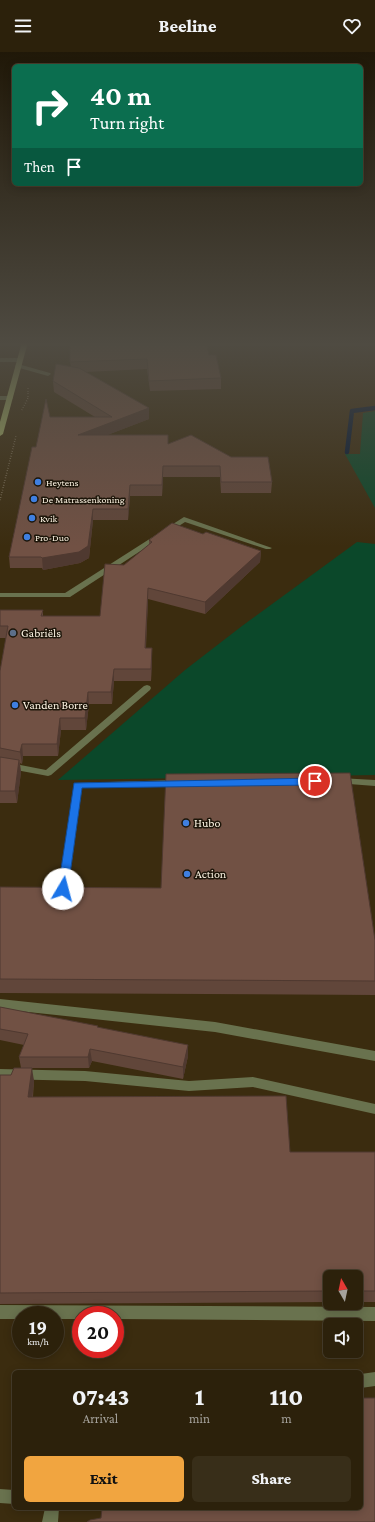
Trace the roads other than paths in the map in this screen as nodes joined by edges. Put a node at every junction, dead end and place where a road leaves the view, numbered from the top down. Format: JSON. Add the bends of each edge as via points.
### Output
{"nodes":[{"id":1,"x":6,"y":411,"type":"edge"},
{"id":2,"x":0,"y":434,"type":"edge"},
{"id":3,"x":268,"y":548,"type":"dead end"},
{"id":4,"x":0,"y":595,"type":"edge"},
{"id":5,"x":147,"y":688,"type":"dead end"},
{"id":6,"x":0,"y":764,"type":"edge"},
{"id":7,"x":331,"y":781,"type":"edge"},
{"id":8,"x":188,"y":783,"type":"edge"},
{"id":9,"x":375,"y":783,"type":"edge"},
{"id":10,"x":47,"y":889,"type":"edge"},
{"id":11,"x":0,"y":1004,"type":"edge"},
{"id":12,"x":375,"y":1056,"type":"edge"},
{"id":13,"x":0,"y":1074,"type":"edge"},
{"id":14,"x":375,"y":1109,"type":"edge"},
{"id":15,"x":0,"y":1312,"type":"edge"},
{"id":16,"x":375,"y":1314,"type":"edge"},
{"id":17,"x":375,"y":1379,"type":"edge"},
{"id":18,"x":363,"y":1381,"type":"edge"},
{"id":19,"x":0,"y":1496,"type":"edge"},
{"id":20,"x":12,"y":1497,"type":"edge"},
{"id":21,"x":52,"y":1510,"type":"edge"},
{"id":22,"x":50,"y":1522,"type":"edge"}],
"edges":[{"from":1,"to":2,"type":"main road"},
{"from":3,"to":4,"type":"lane","via":[[184,519],[68,595]]},
{"from":5,"to":6,"type":"lane","via":[[48,773]]},
{"from":7,"to":9,"type":"lane"},
{"from":8,"to":10,"type":"lane","via":[[78,785],[63,889]]},
{"from":11,"to":12,"type":"lane","via":[[215,1027]]},
{"from":13,"to":14,"type":"lane","via":[[85,1076],[189,1086],[253,1082]]},
{"from":15,"to":16,"type":"lane"},
{"from":17,"to":18,"type":"lane"},
{"from":19,"to":20,"type":"lane"},
{"from":21,"to":22,"type":"lane"}]}
